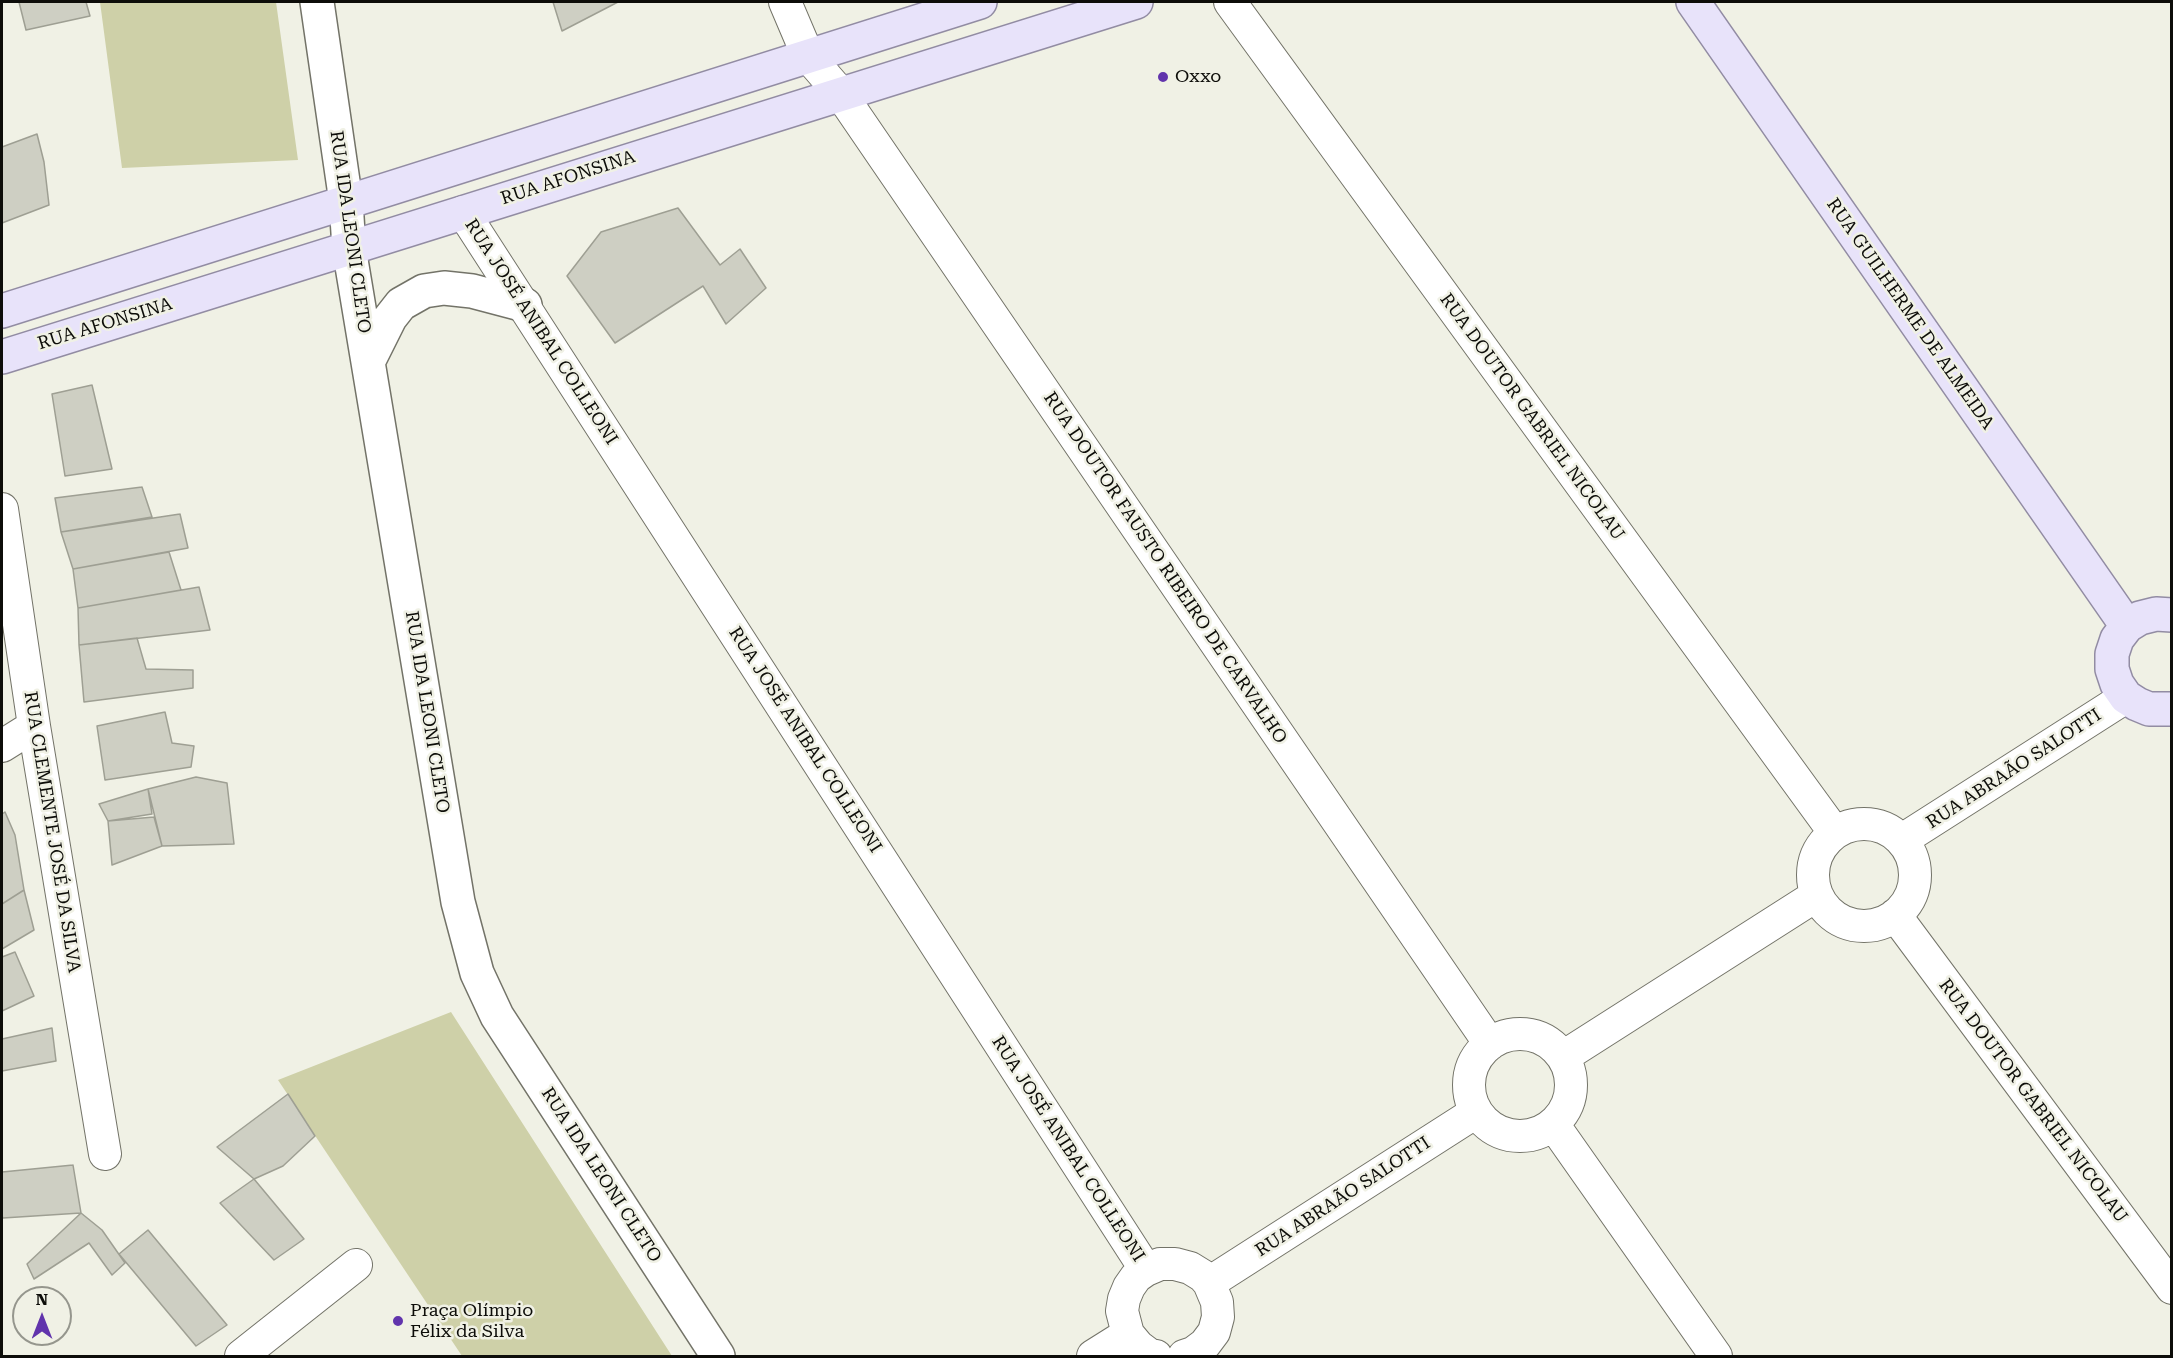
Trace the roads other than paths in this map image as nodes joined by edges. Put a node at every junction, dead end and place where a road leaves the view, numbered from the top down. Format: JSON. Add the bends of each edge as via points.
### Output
{"nodes":[{"id":1,"x":317,"y":2,"type":"edge"},
{"id":2,"x":785,"y":2,"type":"edge"},
{"id":3,"x":980,"y":2,"type":"edge"},
{"id":4,"x":1136,"y":2,"type":"edge"},
{"id":5,"x":1230,"y":2,"type":"edge"},
{"id":6,"x":1693,"y":2,"type":"edge"},
{"id":7,"x":808,"y":56,"type":"junction"},
{"id":8,"x":840,"y":93,"type":"junction"},
{"id":9,"x":345,"y":202,"type":"junction"},
{"id":10,"x":463,"y":212,"type":"junction"},
{"id":11,"x":348,"y":248,"type":"junction"},
{"id":12,"x":525,"y":305,"type":"junction"},
{"id":13,"x":2,"y":312,"type":"edge"},
{"id":14,"x":2,"y":357,"type":"edge"},
{"id":15,"x":368,"y":362,"type":"junction"},
{"id":16,"x":2,"y":509,"type":"edge"},
{"id":17,"x":2172,"y":615,"type":"edge"},
{"id":18,"x":2127,"y":626,"type":"junction"},
{"id":19,"x":2126,"y":697,"type":"junction"},
{"id":20,"x":2172,"y":709,"type":"edge"},
{"id":21,"x":34,"y":726,"type":"junction"},
{"id":22,"x":2,"y":746,"type":"edge"},
{"id":23,"x":1835,"y":833,"type":"junction"},
{"id":24,"x":1902,"y":840,"type":"junction"},
{"id":25,"x":1817,"y":895,"type":"junction"},
{"id":26,"x":1895,"y":915,"type":"junction"},
{"id":27,"x":1490,"y":1044,"type":"junction"},
{"id":28,"x":1563,"y":1057,"type":"junction"},
{"id":29,"x":1476,"y":1112,"type":"junction"},
{"id":30,"x":1553,"y":1124,"type":"junction"},
{"id":31,"x":105,"y":1154,"type":"dead end"},
{"id":32,"x":356,"y":1265,"type":"dead end"},
{"id":33,"x":1146,"y":1269,"type":"junction"},
{"id":34,"x":1209,"y":1283,"type":"junction"},
{"id":35,"x":2172,"y":1288,"type":"edge"},
{"id":36,"x":1128,"y":1334,"type":"junction"},
{"id":37,"x":1191,"y":1355,"type":"edge"},
{"id":38,"x":241,"y":1356,"type":"edge"},
{"id":39,"x":718,"y":1356,"type":"edge"},
{"id":40,"x":1093,"y":1356,"type":"edge"},
{"id":41,"x":1156,"y":1356,"type":"edge"},
{"id":42,"x":1716,"y":1356,"type":"edge"}],
"edges":[{"from":1,"to":9,"type":"street","name":"RUA IDA LEONI CLETO"},
{"from":2,"to":7,"type":"street","name":"RUA DOUTOR FAUSTO RIBEIRO DE CARVALHO"},
{"from":3,"to":7,"type":"main road"},
{"from":4,"to":8,"type":"main road","name":"RUA AFONSINA"},
{"from":5,"to":23,"type":"street","name":"RUA DOUTOR GABRIEL NICOLAU"},
{"from":6,"to":18,"type":"main road","name":"RUA GUILHERME DE ALMEIDA"},
{"from":7,"to":8,"type":"street","name":"RUA DOUTOR FAUSTO RIBEIRO DE CARVALHO"},
{"from":7,"to":9,"type":"main road"},
{"from":8,"to":10,"type":"main road","name":"RUA AFONSINA"},
{"from":8,"to":27,"type":"street","name":"RUA DOUTOR FAUSTO RIBEIRO DE CARVALHO"},
{"from":9,"to":11,"type":"street","name":"RUA IDA LEONI CLETO"},
{"from":9,"to":13,"type":"main road"},
{"from":10,"to":11,"type":"main road","name":"RUA AFONSINA"},
{"from":10,"to":12,"type":"street","name":"RUA JOSÉ ANIBAL COLLEONI"},
{"from":11,"to":14,"type":"main road","name":"RUA AFONSINA"},
{"from":11,"to":15,"type":"street","name":"RUA IDA LEONI CLETO"},
{"from":12,"to":15,"type":"street","via":[[472,291],[424,291],[401,304]]},
{"from":12,"to":33,"type":"street","name":"RUA JOSÉ ANIBAL COLLEONI"},
{"from":15,"to":39,"type":"street","name":"RUA IDA LEONI CLETO","via":[[458,902],[477,973],[497,1016]]},
{"from":16,"to":21,"type":"street","name":"RUA CLEMENTE JOSÉ DA SILVA"},
{"from":17,"to":18,"type":"main road","via":[[2156,614]]},
{"from":18,"to":19,"type":"main road","via":[[2112,654],[2112,669]]},
{"from":19,"to":20,"type":"main road","via":[[2149,709]]},
{"from":19,"to":24,"type":"street","name":"RUA ABRAÃO SALOTTI"},
{"from":21,"to":22,"type":"street"},
{"from":21,"to":31,"type":"street","name":"RUA CLEMENTE JOSÉ DA SILVA"},
{"from":23,"to":24,"type":"street","via":[[1848,826],[1877,825]]},
{"from":23,"to":25,"type":"street","via":[[1821,848],[1813,867]]},
{"from":24,"to":26,"type":"street","via":[[1915,871],[1907,903]]},
{"from":25,"to":26,"type":"street","via":[[1825,908],[1851,924],[1881,923]]},
{"from":25,"to":28,"type":"street"},
{"from":26,"to":35,"type":"street","name":"RUA DOUTOR GABRIEL NICOLAU"},
{"from":27,"to":28,"type":"street","via":[[1505,1036],[1521,1034],[1537,1037]]},
{"from":27,"to":29,"type":"street","via":[[1479,1055],[1468,1083]]},
{"from":28,"to":30,"type":"street","via":[[1569,1070],[1569,1099]]},
{"from":29,"to":30,"type":"street","via":[[1488,1125],[1520,1136],[1538,1133]]},
{"from":29,"to":34,"type":"street","name":"RUA ABRAÃO SALOTTI"},
{"from":30,"to":42,"type":"street"},
{"from":32,"to":38,"type":"street"},
{"from":33,"to":34,"type":"street","via":[[1175,1264],[1190,1268]]},
{"from":33,"to":36,"type":"street","via":[[1136,1277],[1124,1299],[1122,1311]]},
{"from":34,"to":37,"type":"street","via":[[1218,1302],[1218,1317],[1214,1332]]},
{"from":36,"to":40,"type":"street"},
{"from":36,"to":41,"type":"street","via":[[1138,1346]]}]}
